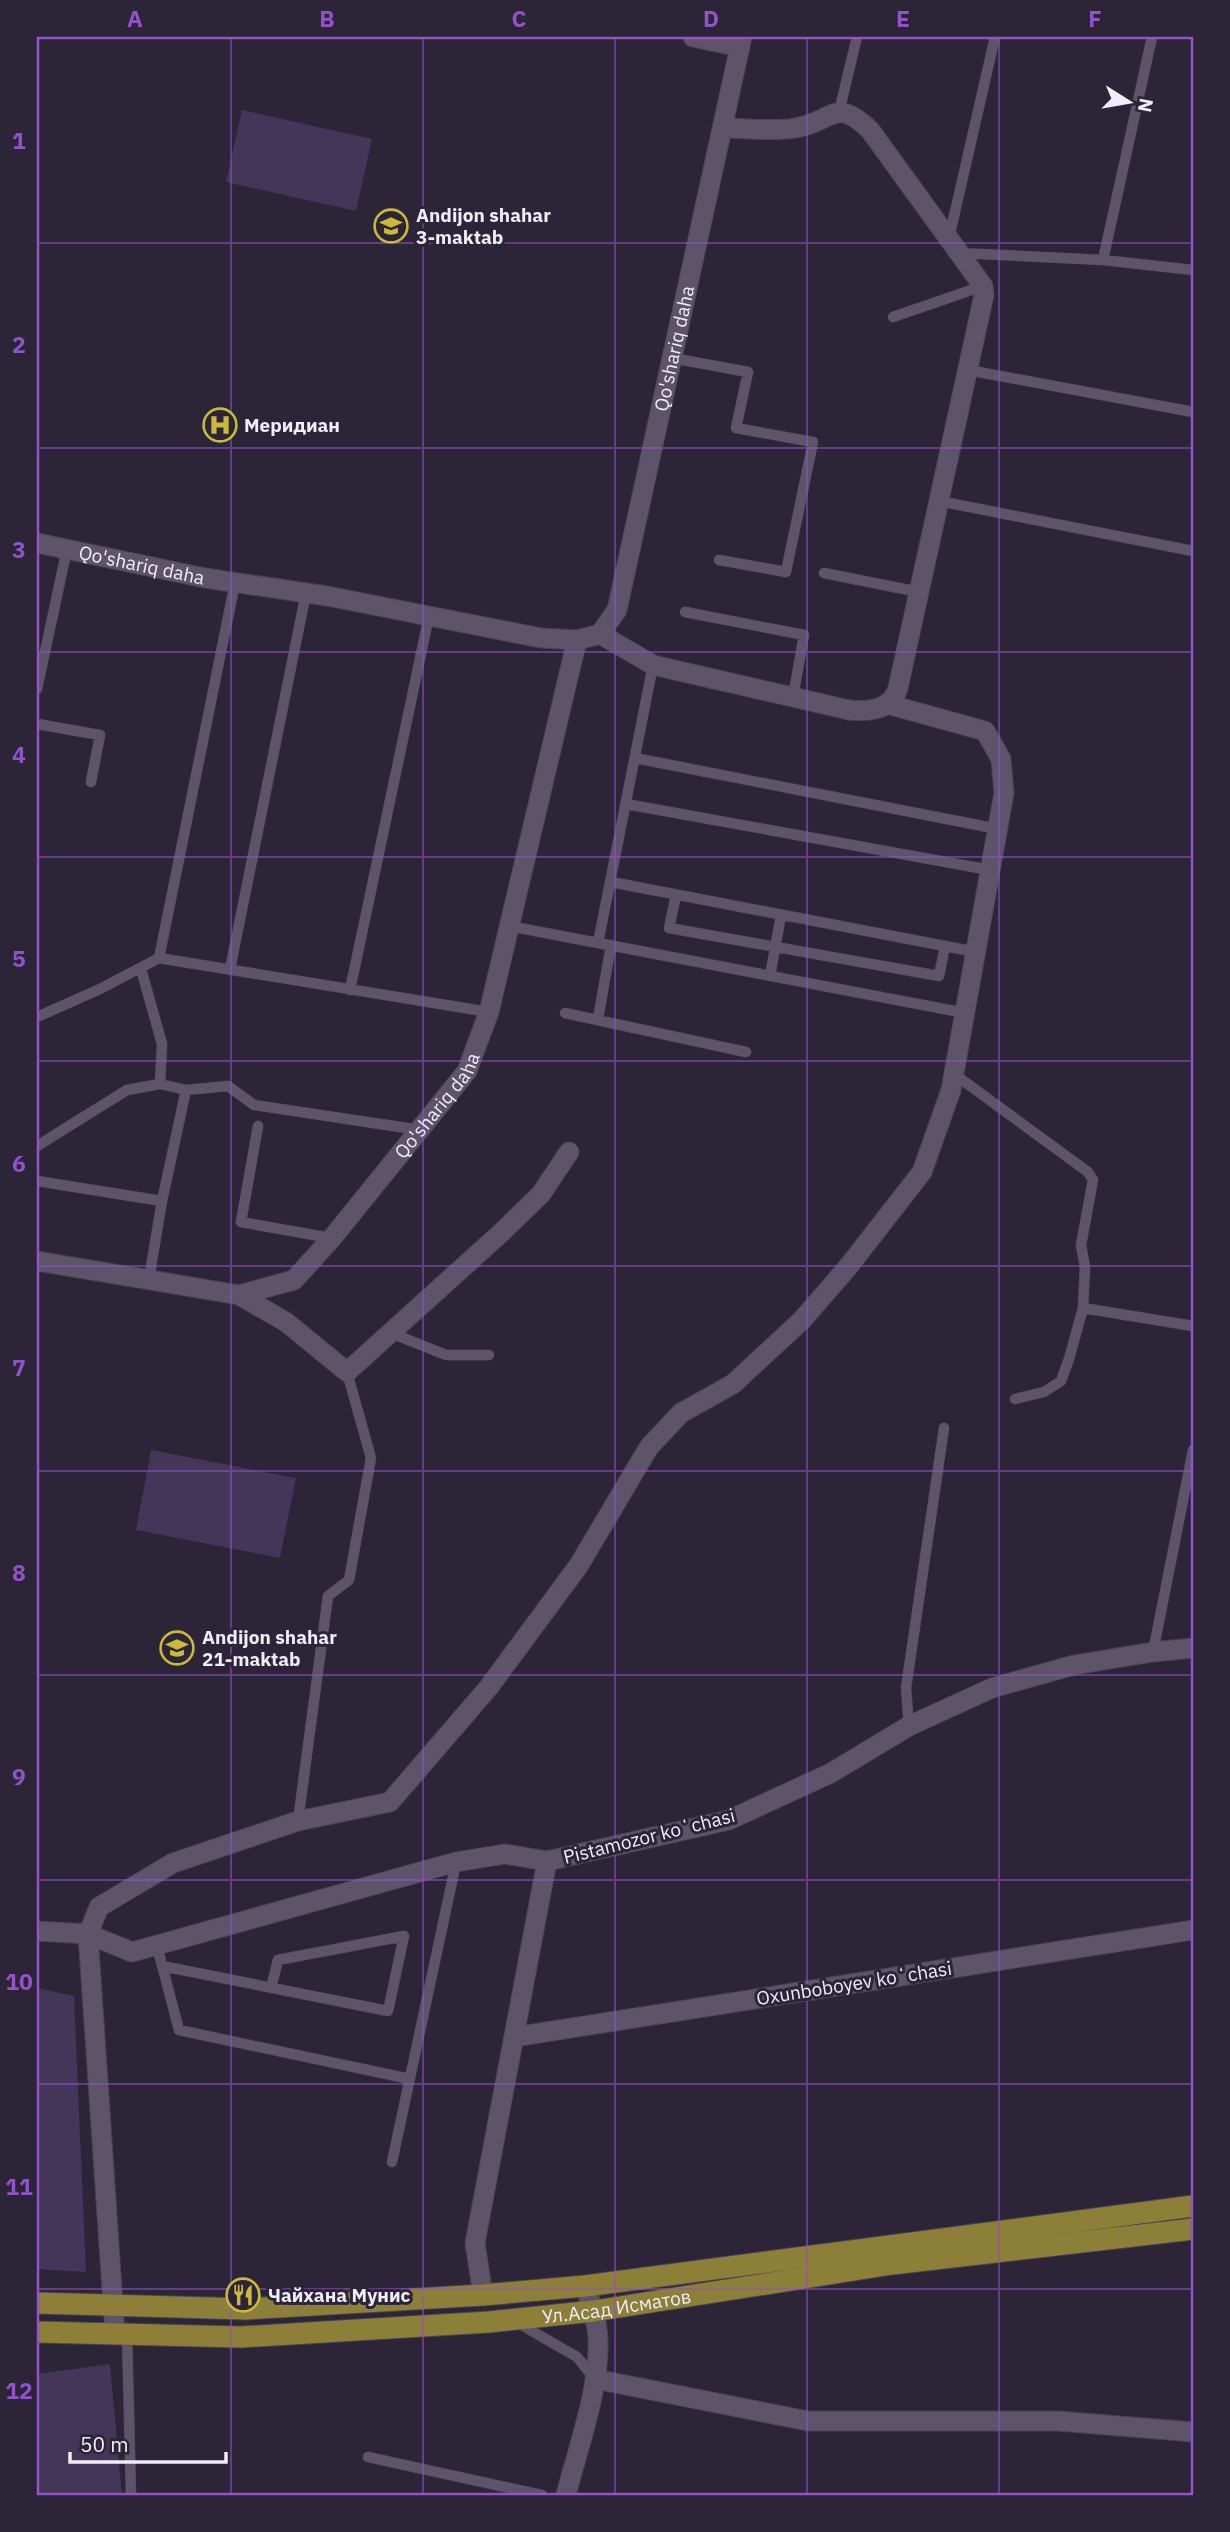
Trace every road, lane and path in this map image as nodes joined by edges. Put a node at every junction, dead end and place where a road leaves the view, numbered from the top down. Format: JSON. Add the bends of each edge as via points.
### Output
{"nodes":[{"id":1,"x":692,"y":37,"type":"edge"},
{"id":2,"x":857,"y":37,"type":"edge"},
{"id":3,"x":995,"y":37,"type":"edge"},
{"id":4,"x":1152,"y":37,"type":"edge"},
{"id":5,"x":741,"y":42,"type":"edge"},
{"id":6,"x":839,"y":112,"type":"junction"},
{"id":7,"x":723,"y":128,"type":"junction"},
{"id":8,"x":954,"y":246,"type":"junction"},
{"id":9,"x":1103,"y":260,"type":"junction"},
{"id":10,"x":1193,"y":270,"type":"edge"},
{"id":11,"x":983,"y":286,"type":"junction"},
{"id":12,"x":893,"y":317,"type":"dead end"},
{"id":13,"x":672,"y":358,"type":"junction"},
{"id":14,"x":968,"y":370,"type":"junction"},
{"id":15,"x":1193,"y":412,"type":"edge"},
{"id":16,"x":939,"y":502,"type":"junction"},
{"id":17,"x":37,"y":543,"type":"edge"},
{"id":18,"x":67,"y":550,"type":"junction"},
{"id":19,"x":1193,"y":551,"type":"edge"},
{"id":20,"x":719,"y":560,"type":"dead end"},
{"id":21,"x":824,"y":573,"type":"dead end"},
{"id":22,"x":235,"y":583,"type":"junction"},
{"id":23,"x":919,"y":592,"type":"junction"},
{"id":24,"x":306,"y":593,"type":"junction"},
{"id":25,"x":685,"y":612,"type":"dead end"},
{"id":26,"x":429,"y":616,"type":"junction"},
{"id":27,"x":600,"y":634,"type":"junction"},
{"id":28,"x":577,"y":640,"type":"junction"},
{"id":29,"x":653,"y":665,"type":"junction"},
{"id":30,"x":37,"y":688,"type":"edge"},
{"id":31,"x":793,"y":697,"type":"junction"},
{"id":32,"x":887,"y":704,"type":"junction"},
{"id":33,"x":37,"y":724,"type":"edge"},
{"id":34,"x":635,"y":758,"type":"junction"},
{"id":35,"x":91,"y":782,"type":"dead end"},
{"id":36,"x":626,"y":804,"type":"junction"},
{"id":37,"x":998,"y":829,"type":"junction"},
{"id":38,"x":990,"y":870,"type":"junction"},
{"id":39,"x":611,"y":882,"type":"junction"},
{"id":40,"x":676,"y":895,"type":"junction"},
{"id":41,"x":781,"y":915,"type":"junction"},
{"id":42,"x":508,"y":926,"type":"junction"},
{"id":43,"x":598,"y":943,"type":"junction"},
{"id":44,"x":611,"y":945,"type":"junction"},
{"id":45,"x":945,"y":946,"type":"junction"},
{"id":46,"x":775,"y":947,"type":"junction"},
{"id":47,"x":976,"y":952,"type":"junction"},
{"id":48,"x":159,"y":958,"type":"junction"},
{"id":49,"x":141,"y":969,"type":"junction"},
{"id":50,"x":230,"y":969,"type":"junction"},
{"id":51,"x":770,"y":976,"type":"junction"},
{"id":52,"x":350,"y":990,"type":"junction"},
{"id":53,"x":489,"y":1013,"type":"junction"},
{"id":54,"x":565,"y":1013,"type":"dead end"},
{"id":55,"x":966,"y":1013,"type":"junction"},
{"id":56,"x":37,"y":1017,"type":"edge"},
{"id":57,"x":598,"y":1019,"type":"junction"},
{"id":58,"x":746,"y":1052,"type":"dead end"},
{"id":59,"x":954,"y":1074,"type":"junction"},
{"id":60,"x":160,"y":1084,"type":"junction"},
{"id":61,"x":186,"y":1090,"type":"junction"},
{"id":62,"x":258,"y":1126,"type":"dead end"},
{"id":63,"x":421,"y":1130,"type":"junction"},
{"id":64,"x":37,"y":1146,"type":"edge"},
{"id":65,"x":569,"y":1152,"type":"dead end"},
{"id":66,"x":37,"y":1181,"type":"edge"},
{"id":67,"x":162,"y":1201,"type":"junction"},
{"id":68,"x":332,"y":1238,"type":"junction"},
{"id":69,"x":37,"y":1261,"type":"edge"},
{"id":70,"x":149,"y":1279,"type":"junction"},
{"id":71,"x":239,"y":1295,"type":"junction"},
{"id":72,"x":1083,"y":1308,"type":"junction"},
{"id":73,"x":1193,"y":1326,"type":"edge"},
{"id":74,"x":390,"y":1333,"type":"junction"},
{"id":75,"x":489,"y":1355,"type":"dead end"},
{"id":76,"x":347,"y":1372,"type":"junction"},
{"id":77,"x":1015,"y":1399,"type":"dead end"},
{"id":78,"x":944,"y":1428,"type":"dead end"},
{"id":79,"x":1193,"y":1450,"type":"edge"},
{"id":80,"x":1193,"y":1648,"type":"edge"},
{"id":81,"x":1153,"y":1652,"type":"junction"},
{"id":82,"x":909,"y":1726,"type":"junction"},
{"id":83,"x":298,"y":1821,"type":"junction"},
{"id":84,"x":547,"y":1861,"type":"junction"},
{"id":85,"x":456,"y":1862,"type":"junction"},
{"id":86,"x":1193,"y":1930,"type":"edge"},
{"id":87,"x":37,"y":1931,"type":"edge"},
{"id":88,"x":88,"y":1934,"type":"junction"},
{"id":89,"x":157,"y":1946,"type":"junction"},
{"id":90,"x":162,"y":1966,"type":"junction"},
{"id":91,"x":271,"y":1988,"type":"junction"},
{"id":92,"x":514,"y":2037,"type":"junction"},
{"id":93,"x":410,"y":2079,"type":"junction"},
{"id":94,"x":392,"y":2162,"type":"dead end"},
{"id":95,"x":1193,"y":2206,"type":"edge"},
{"id":96,"x":1193,"y":2229,"type":"edge"},
{"id":97,"x":585,"y":2286,"type":"junction"},
{"id":98,"x":483,"y":2295,"type":"junction"},
{"id":99,"x":37,"y":2303,"type":"edge"},
{"id":100,"x":114,"y":2305,"type":"junction"},
{"id":101,"x":594,"y":2311,"type":"junction"},
{"id":102,"x":512,"y":2319,"type":"junction"},
{"id":103,"x":37,"y":2332,"type":"edge"},
{"id":104,"x":121,"y":2333,"type":"junction"},
{"id":105,"x":595,"y":2379,"type":"junction"},
{"id":106,"x":1193,"y":2432,"type":"edge"},
{"id":107,"x":368,"y":2457,"type":"dead end"},
{"id":108,"x":131,"y":2495,"type":"edge"},
{"id":109,"x":542,"y":2495,"type":"edge"},
{"id":110,"x":566,"y":2495,"type":"edge"}],
"edges":[{"from":1,"to":5,"type":"street"},
{"from":2,"to":6,"type":"lane"},
{"from":3,"to":8,"type":"lane"},
{"from":4,"to":9,"type":"lane"},
{"from":5,"to":7,"type":"street","name":"Qo'shariq daha"},
{"from":6,"to":7,"type":"street","via":[[796,128]]},
{"from":6,"to":8,"type":"street","via":[[856,116],[870,130]]},
{"from":7,"to":13,"type":"street","name":"Qo'shariq daha"},
{"from":8,"to":9,"type":"lane"},
{"from":8,"to":11,"type":"street"},
{"from":9,"to":10,"type":"lane"},
{"from":11,"to":12,"type":"lane"},
{"from":11,"to":14,"type":"street"},
{"from":13,"to":20,"type":"lane","via":[[748,372],[736,428],[813,442],[786,572]]},
{"from":13,"to":27,"type":"street","name":"Qo'shariq daha","via":[[617,610]]},
{"from":14,"to":15,"type":"lane"},
{"from":14,"to":16,"type":"street"},
{"from":16,"to":19,"type":"lane"},
{"from":16,"to":23,"type":"street"},
{"from":17,"to":18,"type":"street","name":"Qo'shariq daha"},
{"from":18,"to":22,"type":"street","name":"Qo'shariq daha"},
{"from":18,"to":30,"type":"lane"},
{"from":21,"to":23,"type":"lane"},
{"from":22,"to":24,"type":"street","name":"Qo'shariq daha"},
{"from":22,"to":48,"type":"lane"},
{"from":23,"to":32,"type":"street","via":[[896,695]]},
{"from":24,"to":26,"type":"street","name":"Qo'shariq daha"},
{"from":24,"to":50,"type":"lane"},
{"from":25,"to":31,"type":"lane","via":[[804,635]]},
{"from":26,"to":28,"type":"street","name":"Qo'shariq daha","via":[[541,638]]},
{"from":26,"to":52,"type":"lane"},
{"from":27,"to":28,"type":"street","name":"Qo'shariq daha"},
{"from":27,"to":29,"type":"street"},
{"from":28,"to":42,"type":"street","name":"Qo'shariq daha"},
{"from":29,"to":31,"type":"street"},
{"from":29,"to":34,"type":"lane"},
{"from":31,"to":32,"type":"street","via":[[866,712]]},
{"from":32,"to":37,"type":"street","via":[[985,731],[1001,760],[1004,793]]},
{"from":33,"to":35,"type":"lane","via":[[100,735]]},
{"from":34,"to":36,"type":"lane"},
{"from":34,"to":37,"type":"lane"},
{"from":36,"to":38,"type":"lane"},
{"from":36,"to":39,"type":"lane"},
{"from":37,"to":38,"type":"street"},
{"from":38,"to":47,"type":"street"},
{"from":39,"to":40,"type":"lane"},
{"from":39,"to":43,"type":"lane"},
{"from":40,"to":41,"type":"lane"},
{"from":40,"to":46,"type":"lane","via":[[669,928]]},
{"from":41,"to":45,"type":"lane"},
{"from":41,"to":46,"type":"lane"},
{"from":42,"to":43,"type":"lane"},
{"from":42,"to":53,"type":"street","name":"Qo'shariq daha"},
{"from":43,"to":44,"type":"lane"},
{"from":44,"to":51,"type":"lane"},
{"from":44,"to":57,"type":"lane"},
{"from":45,"to":46,"type":"lane","via":[[939,976]]},
{"from":45,"to":47,"type":"lane"},
{"from":46,"to":51,"type":"lane"},
{"from":47,"to":55,"type":"street"},
{"from":48,"to":49,"type":"lane"},
{"from":48,"to":50,"type":"lane"},
{"from":49,"to":56,"type":"lane"},
{"from":49,"to":60,"type":"lane","via":[[162,1044]]},
{"from":50,"to":52,"type":"lane"},
{"from":51,"to":55,"type":"lane"},
{"from":52,"to":53,"type":"lane"},
{"from":53,"to":63,"type":"street","name":"Qo'shariq daha","via":[[467,1070]]},
{"from":54,"to":57,"type":"lane"},
{"from":55,"to":59,"type":"street"},
{"from":57,"to":58,"type":"lane"},
{"from":59,"to":72,"type":"lane","via":[[1093,1180],[1081,1245]]},
{"from":59,"to":83,"type":"street","via":[[922,1172],[802,1320],[733,1384],[681,1413],[649,1447],[570,1576],[489,1687],[390,1802]]},
{"from":60,"to":61,"type":"lane"},
{"from":60,"to":64,"type":"lane","via":[[127,1090]]},
{"from":61,"to":63,"type":"lane","via":[[228,1086],[254,1105]]},
{"from":61,"to":67,"type":"lane"},
{"from":62,"to":68,"type":"lane","via":[[241,1222]]},
{"from":63,"to":68,"type":"street","name":"Qo'shariq daha"},
{"from":65,"to":74,"type":"street","via":[[541,1194]]},
{"from":66,"to":67,"type":"lane"},
{"from":67,"to":70,"type":"lane"},
{"from":68,"to":71,"type":"street","name":"Qo'shariq daha","via":[[294,1280]]},
{"from":69,"to":70,"type":"street","name":"Qo'shariq daha"},
{"from":70,"to":71,"type":"street","name":"Qo'shariq daha"},
{"from":71,"to":76,"type":"street","via":[[286,1322]]},
{"from":72,"to":73,"type":"lane"},
{"from":72,"to":77,"type":"lane","via":[[1061,1381],[1044,1392]]},
{"from":74,"to":75,"type":"lane","via":[[446,1355]]},
{"from":74,"to":76,"type":"street"},
{"from":76,"to":83,"type":"lane","via":[[370,1458],[349,1580],[328,1596]]},
{"from":78,"to":82,"type":"lane","via":[[906,1688]]},
{"from":79,"to":81,"type":"lane"},
{"from":80,"to":81,"type":"street","name":"Pistamozor koʻchasi"},
{"from":81,"to":82,"type":"street","name":"Pistamozor koʻchasi","via":[[1074,1665],[992,1688]]},
{"from":82,"to":84,"type":"street","name":"Pistamozor koʻchasi","via":[[831,1773],[729,1819]]},
{"from":83,"to":88,"type":"street","via":[[173,1863],[99,1907]]},
{"from":84,"to":85,"type":"street","name":"Pistamozor koʻchasi","via":[[505,1854]]},
{"from":84,"to":92,"type":"street"},
{"from":85,"to":89,"type":"street","name":"Pistamozor koʻchasi"},
{"from":85,"to":93,"type":"lane"},
{"from":86,"to":92,"type":"street","name":"Oxunboboyev koʻchasi"},
{"from":87,"to":88,"type":"street","name":"Pistamozor koʻchasi"},
{"from":88,"to":89,"type":"street","name":"Pistamozor koʻchasi","via":[[132,1952]]},
{"from":88,"to":100,"type":"street"},
{"from":89,"to":90,"type":"lane"},
{"from":90,"to":91,"type":"lane"},
{"from":90,"to":93,"type":"lane","via":[[179,2030]]},
{"from":91,"to":91,"type":"lane","via":[[388,2011],[404,1936],[278,1960]]},
{"from":92,"to":98,"type":"street","via":[[475,2243]]},
{"from":93,"to":94,"type":"lane"},
{"from":95,"to":97,"type":"main road","name":"Ул.Асад Исматов"},
{"from":96,"to":101,"type":"main road","name":"Ул.Асад Исматов","via":[[892,2264]]},
{"from":97,"to":98,"type":"main road","name":"Ул.Асад Исматов"},
{"from":97,"to":101,"type":"street"},
{"from":98,"to":100,"type":"main road","name":"Ул.Асад Исматов","via":[[246,2309]]},
{"from":99,"to":100,"type":"main road","name":"Ул.Асад Исматов"},
{"from":100,"to":104,"type":"street"},
{"from":101,"to":102,"type":"main road","name":"Ул.Асад Исматов"},
{"from":101,"to":105,"type":"street","via":[[598,2340]]},
{"from":102,"to":104,"type":"main road","name":"Ул.Асад Исматов","via":[[241,2336]]},
{"from":102,"to":105,"type":"lane","via":[[578,2357]]},
{"from":103,"to":104,"type":"main road","name":"Ул.Асад Исматов"},
{"from":104,"to":108,"type":"lane"},
{"from":105,"to":106,"type":"street","via":[[808,2420],[1058,2421]]},
{"from":105,"to":110,"type":"street"},
{"from":107,"to":109,"type":"lane"}]}
